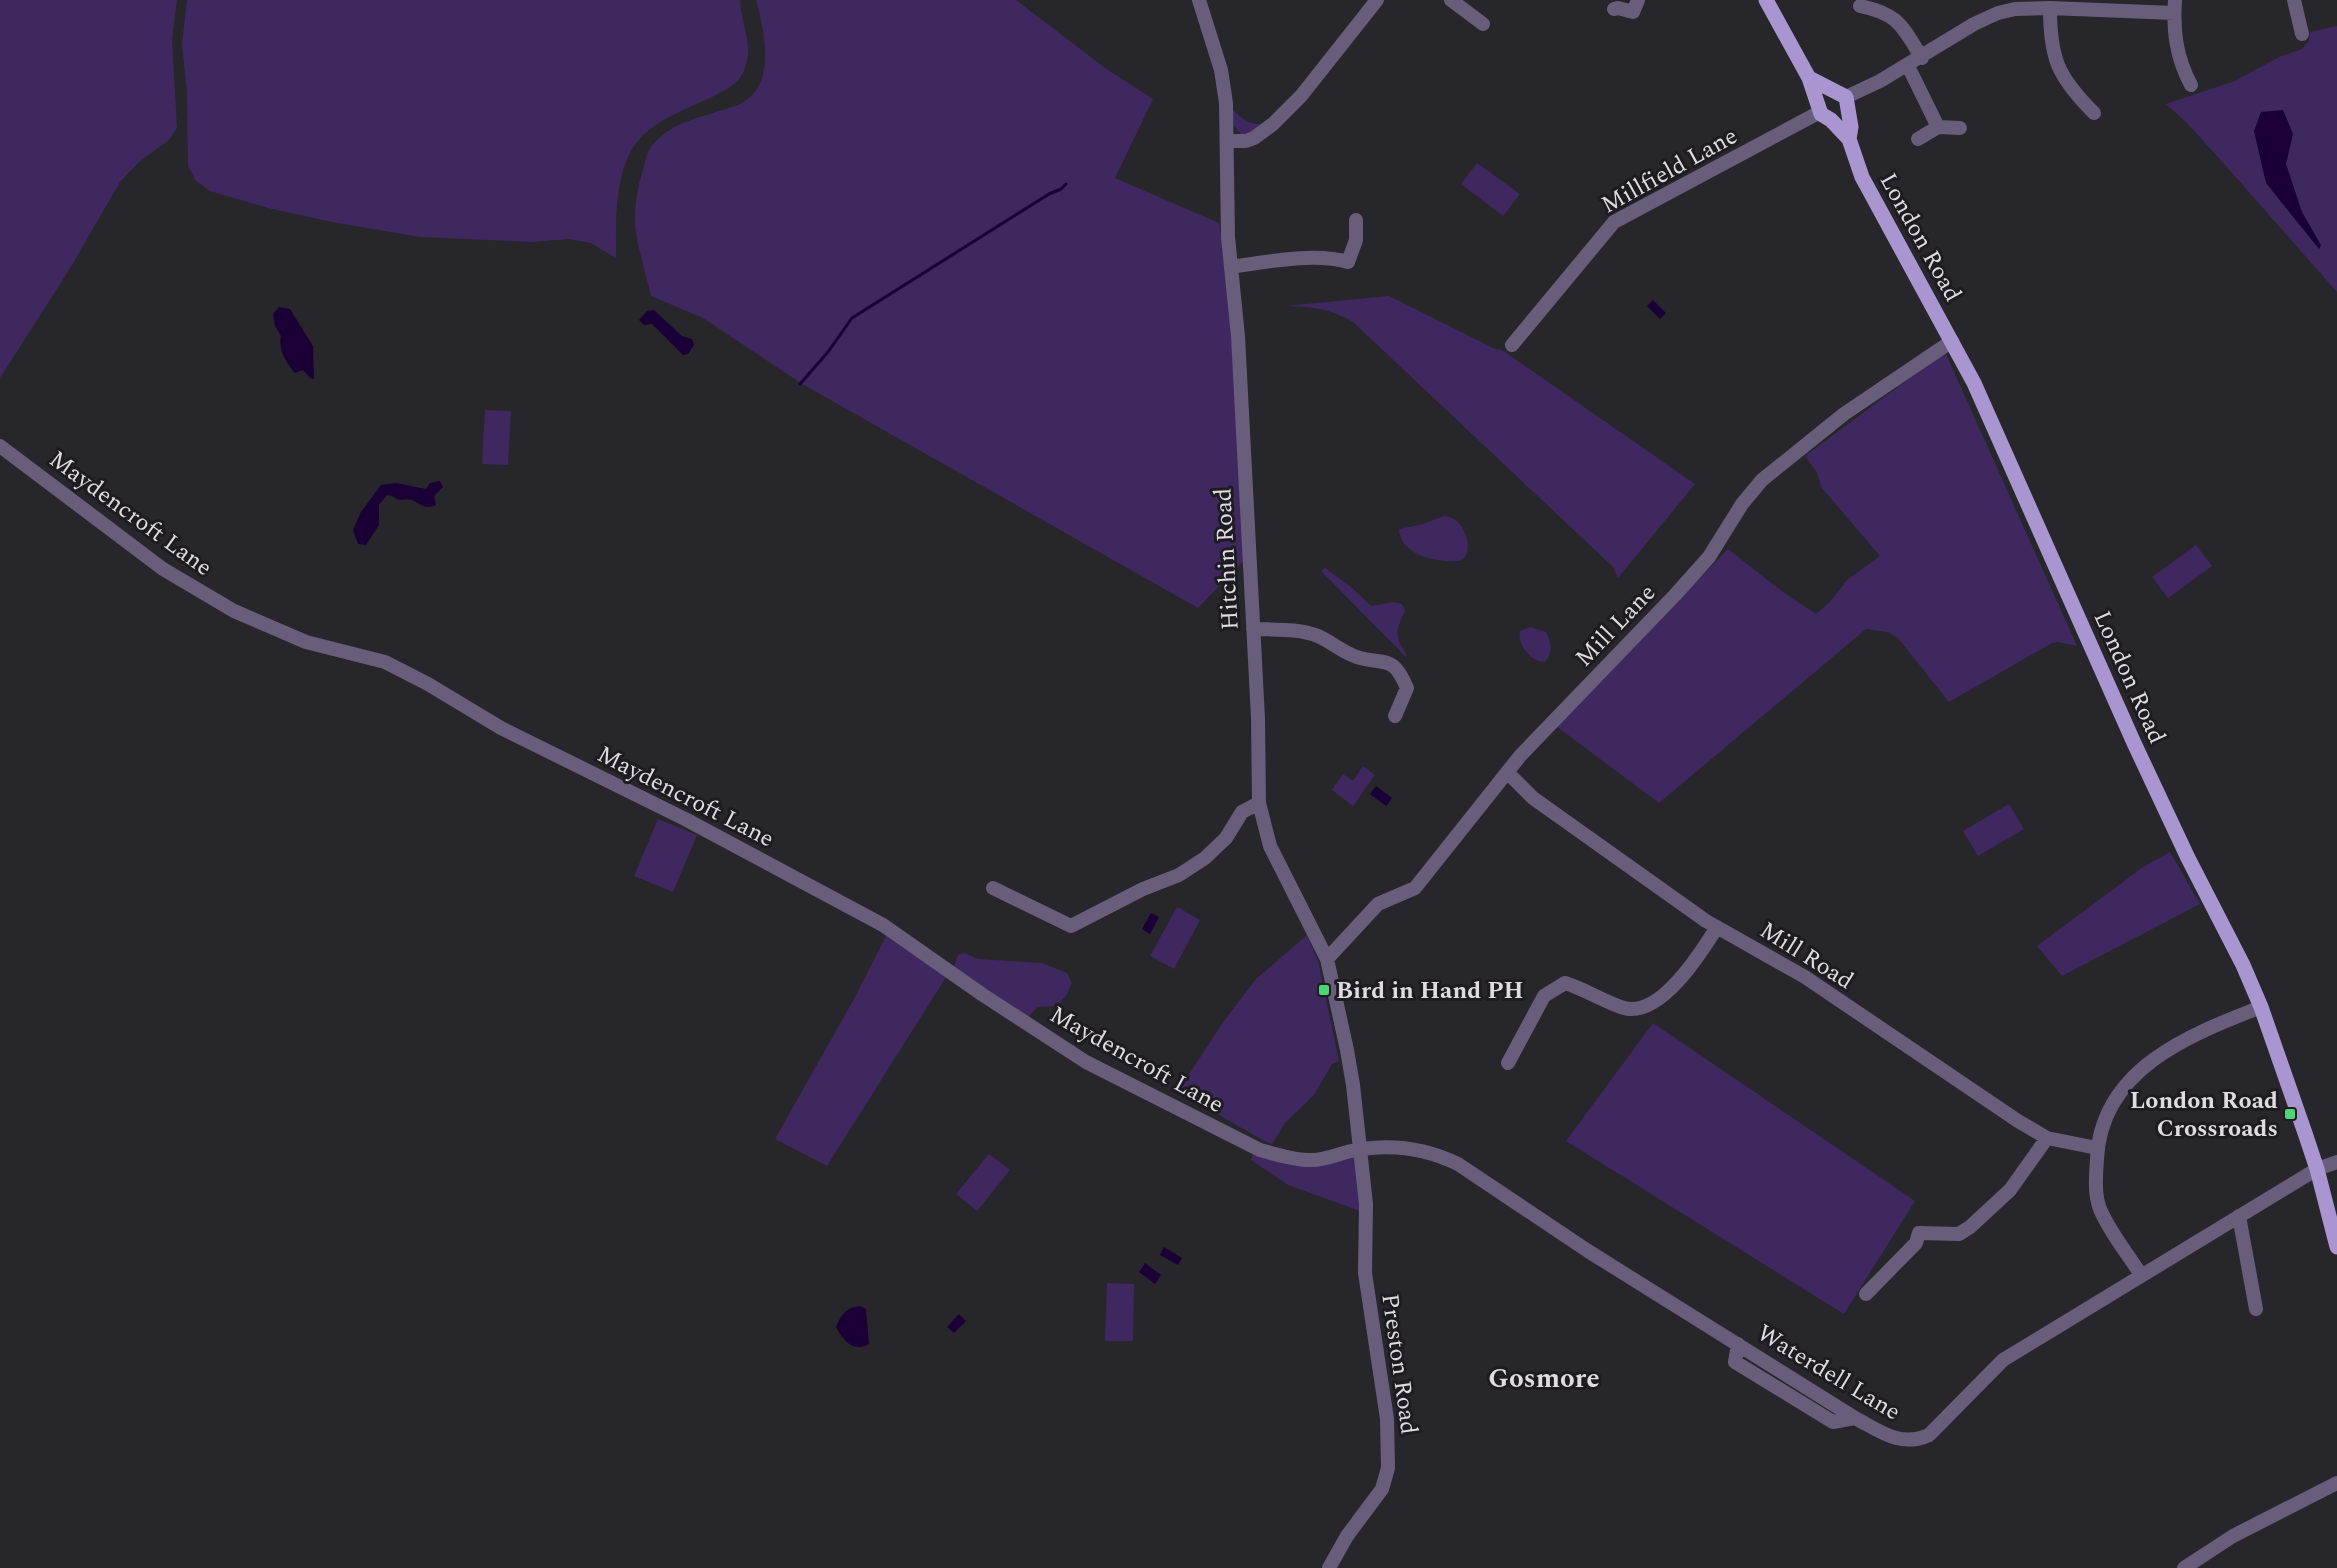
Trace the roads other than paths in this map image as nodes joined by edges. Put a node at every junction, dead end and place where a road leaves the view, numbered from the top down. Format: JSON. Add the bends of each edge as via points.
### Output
{"nodes":[{"id":1,"x":1199,"y":0,"type":"edge"},
{"id":2,"x":1377,"y":0,"type":"edge"},
{"id":3,"x":1451,"y":0,"type":"edge"},
{"id":4,"x":1638,"y":0,"type":"edge"},
{"id":5,"x":1766,"y":0,"type":"edge"},
{"id":6,"x":2294,"y":0,"type":"edge"},
{"id":7,"x":2091,"y":5,"type":"edge"},
{"id":8,"x":1860,"y":6,"type":"dead end"},
{"id":9,"x":2174,"y":6,"type":"edge"},
{"id":10,"x":1997,"y":7,"type":"edge"},
{"id":11,"x":2050,"y":8,"type":"junction"},
{"id":12,"x":1614,"y":9,"type":"dead end"},
{"id":13,"x":1483,"y":24,"type":"dead end"},
{"id":14,"x":2302,"y":34,"type":"dead end"},
{"id":15,"x":1922,"y":58,"type":"junction"},
{"id":16,"x":1908,"y":66,"type":"junction"},
{"id":17,"x":1809,"y":78,"type":"junction"},
{"id":18,"x":2191,"y":85,"type":"dead end"},
{"id":19,"x":1830,"y":91,"type":"junction"},
{"id":20,"x":1847,"y":104,"type":"junction"},
{"id":21,"x":1823,"y":112,"type":"junction"},
{"id":22,"x":2094,"y":113,"type":"dead end"},
{"id":23,"x":1938,"y":127,"type":"junction"},
{"id":24,"x":1960,"y":128,"type":"dead end"},
{"id":25,"x":1849,"y":139,"type":"junction"},
{"id":26,"x":1918,"y":139,"type":"dead end"},
{"id":27,"x":1228,"y":141,"type":"junction"},
{"id":28,"x":1356,"y":220,"type":"dead end"},
{"id":29,"x":1231,"y":267,"type":"junction"},
{"id":30,"x":1952,"y":340,"type":"junction"},
{"id":31,"x":1512,"y":345,"type":"dead end"},
{"id":32,"x":0,"y":446,"type":"edge"},
{"id":33,"x":1253,"y":629,"type":"junction"},
{"id":34,"x":1395,"y":716,"type":"dead end"},
{"id":35,"x":1506,"y":772,"type":"junction"},
{"id":36,"x":1260,"y":803,"type":"junction"},
{"id":37,"x":993,"y":888,"type":"dead end"},
{"id":38,"x":1717,"y":927,"type":"junction"},
{"id":39,"x":1327,"y":959,"type":"junction"},
{"id":40,"x":2261,"y":1007,"type":"junction"},
{"id":41,"x":1508,"y":1063,"type":"dead end"},
{"id":42,"x":2047,"y":1138,"type":"junction"},
{"id":43,"x":2097,"y":1148,"type":"junction"},
{"id":44,"x":1360,"y":1149,"type":"junction"},
{"id":45,"x":2337,"y":1162,"type":"edge"},
{"id":46,"x":2317,"y":1169,"type":"junction"},
{"id":47,"x":2239,"y":1216,"type":"junction"},
{"id":48,"x":2337,"y":1247,"type":"edge"},
{"id":49,"x":2141,"y":1275,"type":"junction"},
{"id":50,"x":1866,"y":1294,"type":"dead end"},
{"id":51,"x":2256,"y":1309,"type":"dead end"},
{"id":52,"x":2337,"y":1483,"type":"edge"},
{"id":53,"x":1329,"y":1568,"type":"edge"},
{"id":54,"x":2184,"y":1568,"type":"edge"}],
"edges":[{"from":1,"to":27,"type":"street","name":"Hitchin Road","via":[[1225,88]]},
{"from":2,"to":27,"type":"street","via":[[1301,96],[1273,124],[1254,138]]},
{"from":3,"to":13,"type":"street"},
{"from":4,"to":12,"type":"street","via":[[1633,12]]},
{"from":5,"to":17,"type":"main road","name":"London Road"},
{"from":6,"to":14,"type":"street"},
{"from":7,"to":9,"type":"street"},
{"from":7,"to":11,"type":"street"},
{"from":8,"to":15,"type":"street","via":[[1897,20]]},
{"from":9,"to":18,"type":"street","via":[[2177,51]]},
{"from":10,"to":11,"type":"street"},
{"from":10,"to":15,"type":"street"},
{"from":11,"to":22,"type":"street","via":[[2053,50],[2061,75]]},
{"from":15,"to":16,"type":"street"},
{"from":16,"to":20,"type":"street"},
{"from":16,"to":23,"type":"street"},
{"from":17,"to":19,"type":"main road","name":"London Road"},
{"from":17,"to":21,"type":"main road","name":"London Road"},
{"from":19,"to":20,"type":"main road","name":"London Road","via":[[1836,91]]},
{"from":19,"to":21,"type":"main road","via":[[1825,93]]},
{"from":20,"to":21,"type":"main road","via":[[1839,119]]},
{"from":20,"to":25,"type":"main road","name":"London Road"},
{"from":21,"to":25,"type":"main road","name":"London Road"},
{"from":21,"to":31,"type":"street","name":"Millfield Lane","via":[[1614,222]]},
{"from":23,"to":24,"type":"street"},
{"from":23,"to":26,"type":"street"},
{"from":25,"to":30,"type":"main road","name":"London Road","via":[[1871,195]]},
{"from":27,"to":29,"type":"street","name":"Hitchin Road"},
{"from":28,"to":29,"type":"street","via":[[1356,240],[1348,262],[1327,257]]},
{"from":29,"to":33,"type":"street","name":"Hitchin Road"},
{"from":30,"to":35,"type":"street","name":"Mill Lane","via":[[1844,414],[1762,480],[1709,557]]},
{"from":30,"to":40,"type":"main road","name":"London Road","via":[[2134,743]]},
{"from":32,"to":44,"type":"street","name":"Maydencroft Lane","via":[[163,569],[234,611],[306,642],[385,662],[501,728],[685,819],[883,925],[1086,1062],[1260,1150],[1312,1160]]},
{"from":33,"to":34,"type":"street","via":[[1290,630],[1317,636],[1360,658],[1390,664],[1401,673],[1407,688]]},
{"from":33,"to":36,"type":"street","name":"Hitchin Road"},
{"from":35,"to":38,"type":"street","name":"Mill Road","via":[[1533,798]]},
{"from":35,"to":39,"type":"street","name":"Mill Lane","via":[[1415,888],[1378,904]]},
{"from":36,"to":37,"type":"street","via":[[1242,812],[1226,838],[1179,875],[1071,926]]},
{"from":36,"to":39,"type":"street","name":"Hitchin Road","via":[[1270,846]]},
{"from":38,"to":41,"type":"street","via":[[1659,1000],[1644,1008],[1626,1009],[1564,982],[1557,986],[1545,996]]},
{"from":38,"to":42,"type":"street","name":"Mill Road","via":[[1805,977]]},
{"from":39,"to":44,"type":"street","name":"Preston Road","via":[[1351,1073]]},
{"from":40,"to":43,"type":"street","via":[[2190,1035],[2148,1065],[2126,1084],[2110,1107]]},
{"from":40,"to":46,"type":"main road","name":"London Road"},
{"from":42,"to":43,"type":"street","name":"Mill Road"},
{"from":42,"to":50,"type":"street","via":[[2010,1190],[1970,1227],[1959,1234],[1920,1233],[1916,1243]]},
{"from":43,"to":49,"type":"street","via":[[2099,1208]]},
{"from":44,"to":49,"type":"street","name":"Waterdell Lane","via":[[1408,1147],[1438,1154],[1458,1164],[1738,1344],[1735,1362],[1833,1422],[1855,1418],[1898,1440],[1916,1441],[1929,1435],[2003,1360]]},
{"from":44,"to":53,"type":"street","name":"Preston Road","via":[[1366,1204],[1365,1273],[1387,1419],[1388,1468],[1382,1489]]},
{"from":45,"to":46,"type":"street","name":"Waterdell Lane"},
{"from":46,"to":47,"type":"street","name":"Waterdell Lane"},
{"from":46,"to":48,"type":"main road","name":"London Road"},
{"from":47,"to":49,"type":"street","name":"Waterdell Lane"},
{"from":47,"to":51,"type":"street"},
{"from":52,"to":54,"type":"street","via":[[2233,1536]]}]}
